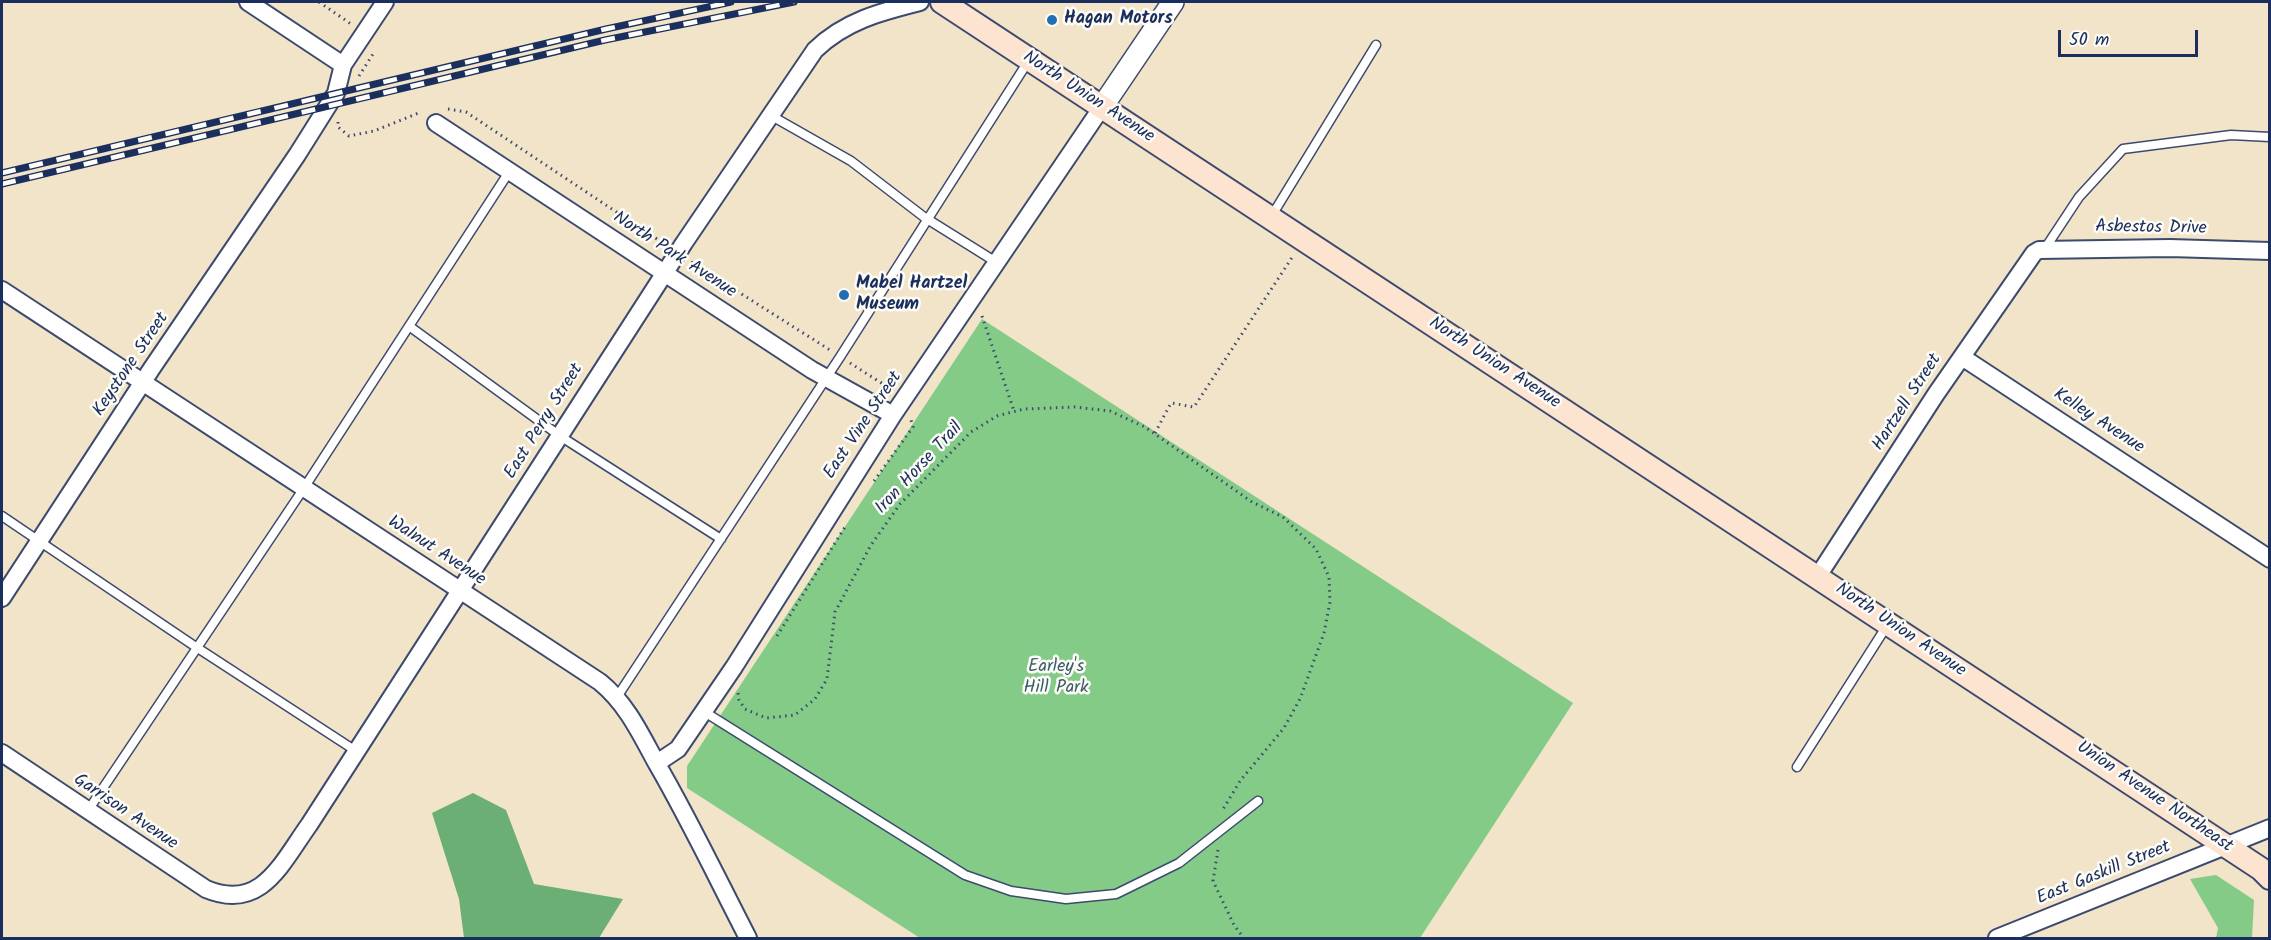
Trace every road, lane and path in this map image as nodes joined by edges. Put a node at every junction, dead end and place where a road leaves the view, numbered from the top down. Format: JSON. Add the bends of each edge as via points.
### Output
{"nodes":[{"id":1,"x":248,"y":2,"type":"edge"},
{"id":2,"x":385,"y":2,"type":"edge"},
{"id":3,"x":920,"y":2,"type":"edge"},
{"id":4,"x":942,"y":2,"type":"edge"},
{"id":5,"x":1173,"y":2,"type":"edge"},
{"id":6,"x":1376,"y":45,"type":"dead end"},
{"id":7,"x":1029,"y":59,"type":"junction"},
{"id":8,"x":343,"y":65,"type":"junction"},
{"id":9,"x":1102,"y":107,"type":"junction"},
{"id":10,"x":770,"y":116,"type":"junction"},
{"id":11,"x":436,"y":123,"type":"dead end"},
{"id":12,"x":2270,"y":137,"type":"edge"},
{"id":13,"x":509,"y":172,"type":"junction"},
{"id":14,"x":1271,"y":218,"type":"junction"},
{"id":15,"x":927,"y":219,"type":"junction"},
{"id":16,"x":1304,"y":240,"type":"junction"},
{"id":17,"x":2270,"y":251,"type":"edge"},
{"id":18,"x":2039,"y":252,"type":"junction"},
{"id":19,"x":996,"y":262,"type":"junction"},
{"id":20,"x":665,"y":273,"type":"junction"},
{"id":21,"x":2,"y":290,"type":"edge"},
{"id":22,"x":974,"y":295,"type":"junction"},
{"id":23,"x":409,"y":326,"type":"junction"},
{"id":24,"x":1962,"y":357,"type":"junction"},
{"id":25,"x":825,"y":378,"type":"junction"},
{"id":26,"x":143,"y":382,"type":"junction"},
{"id":27,"x":1014,"y":411,"type":"junction"},
{"id":28,"x":894,"y":415,"type":"junction"},
{"id":29,"x":914,"y":427,"type":"dead end"},
{"id":30,"x":1155,"y":433,"type":"junction"},
{"id":31,"x":560,"y":436,"type":"junction"},
{"id":32,"x":304,"y":488,"type":"junction"},
{"id":33,"x":868,"y":490,"type":"dead end"},
{"id":34,"x":2,"y":516,"type":"edge"},
{"id":35,"x":851,"y":518,"type":"dead end"},
{"id":36,"x":721,"y":538,"type":"junction"},
{"id":37,"x":39,"y":541,"type":"junction"},
{"id":38,"x":2270,"y":559,"type":"edge"},
{"id":39,"x":1818,"y":576,"type":"junction"},
{"id":40,"x":459,"y":591,"type":"junction"},
{"id":41,"x":2,"y":598,"type":"edge"},
{"id":42,"x":1888,"y":623,"type":"junction"},
{"id":43,"x":773,"y":641,"type":"dead end"},
{"id":44,"x":197,"y":648,"type":"junction"},
{"id":45,"x":744,"y":684,"type":"dead end"},
{"id":46,"x":617,"y":697,"type":"junction"},
{"id":47,"x":703,"y":711,"type":"junction"},
{"id":48,"x":2047,"y":727,"type":"joint"},
{"id":49,"x":356,"y":751,"type":"junction"},
{"id":50,"x":2,"y":753,"type":"edge"},
{"id":51,"x":657,"y":763,"type":"junction"},
{"id":52,"x":1797,"y":767,"type":"dead end"},
{"id":53,"x":1258,"y":801,"type":"dead end"},
{"id":54,"x":87,"y":812,"type":"junction"},
{"id":55,"x":2270,"y":828,"type":"edge"},
{"id":56,"x":1217,"y":833,"type":"junction"},
{"id":57,"x":2226,"y":846,"type":"junction"},
{"id":58,"x":2267,"y":873,"type":"edge"},
{"id":59,"x":232,"y":896,"type":"joint"},
{"id":60,"x":748,"y":939,"type":"edge"},
{"id":61,"x":1244,"y":939,"type":"edge"},
{"id":62,"x":1997,"y":939,"type":"edge"}],
"edges":[{"from":1,"to":8,"type":"street"},
{"from":2,"to":8,"type":"street"},
{"from":3,"to":10,"type":"street","name":"East Perry Street","via":[[858,19],[831,35],[815,50]]},
{"from":4,"to":7,"type":"main road","name":"North Union Avenue"},
{"from":5,"to":9,"type":"street"},
{"from":6,"to":14,"type":"lane"},
{"from":7,"to":9,"type":"main road","name":"North Union Avenue"},
{"from":7,"to":15,"type":"lane"},
{"from":8,"to":26,"type":"street","name":"Keystone Street","via":[[336,93],[297,155]]},
{"from":9,"to":14,"type":"main road","name":"North Union Avenue"},
{"from":9,"to":19,"type":"street","name":"East Vine Street"},
{"from":10,"to":15,"type":"lane","via":[[851,161]]},
{"from":10,"to":20,"type":"street","name":"East Perry Street"},
{"from":11,"to":13,"type":"street","name":"North Park Avenue"},
{"from":12,"to":18,"type":"lane","via":[[2231,135],[2123,149],[2079,197]]},
{"from":13,"to":20,"type":"street","name":"North Park Avenue"},
{"from":13,"to":23,"type":"lane"},
{"from":14,"to":16,"type":"main road","name":"North Union Avenue"},
{"from":15,"to":19,"type":"lane"},
{"from":15,"to":25,"type":"lane"},
{"from":16,"to":30,"type":"path","via":[[1194,407],[1171,403]]},
{"from":16,"to":39,"type":"main road","name":"North Union Avenue"},
{"from":17,"to":18,"type":"street","name":"Asbestos Drive","via":[[2170,248]]},
{"from":18,"to":24,"type":"street","name":"Hartzell Street"},
{"from":19,"to":22,"type":"street","name":"East Vine Street"},
{"from":20,"to":25,"type":"street","name":"North Park Avenue"},
{"from":20,"to":31,"type":"street","name":"East Perry Street"},
{"from":21,"to":26,"type":"street","name":"Walnut Avenue"},
{"from":22,"to":27,"type":"path"},
{"from":22,"to":28,"type":"street","name":"East Vine Street"},
{"from":23,"to":31,"type":"lane"},
{"from":23,"to":32,"type":"lane"},
{"from":24,"to":38,"type":"street","name":"Kelley Avenue"},
{"from":24,"to":39,"type":"street","name":"Hartzell Street"},
{"from":25,"to":28,"type":"street","name":"North Park Avenue"},
{"from":25,"to":36,"type":"lane"},
{"from":26,"to":32,"type":"street","name":"Walnut Avenue"},
{"from":26,"to":37,"type":"street","name":"Keystone Street"},
{"from":27,"to":30,"type":"path","name":"Iron Horse Trail","via":[[1075,407],[1110,411]]},
{"from":27,"to":45,"type":"path","name":"Iron Horse Trail","via":[[971,432],[900,504],[871,545],[835,612],[827,679],[815,699],[795,715],[766,718],[745,709],[739,700],[738,693]]},
{"from":28,"to":47,"type":"street","name":"East Vine Street"},
{"from":29,"to":33,"type":"path","name":"Iron Horse Trail"},
{"from":30,"to":56,"type":"path","name":"Iron Horse Trail","via":[[1251,502],[1282,517],[1316,549],[1329,577],[1330,602],[1324,633],[1300,699],[1284,728],[1240,781],[1222,810]]},
{"from":31,"to":36,"type":"lane"},
{"from":31,"to":40,"type":"street","name":"East Perry Street"},
{"from":32,"to":40,"type":"street","name":"Walnut Avenue"},
{"from":32,"to":44,"type":"lane"},
{"from":34,"to":37,"type":"lane"},
{"from":35,"to":43,"type":"path","name":"Iron Horse Trail"},
{"from":36,"to":46,"type":"lane"},
{"from":37,"to":41,"type":"street","name":"Keystone Street"},
{"from":37,"to":44,"type":"lane"},
{"from":39,"to":42,"type":"main road","name":"North Union Avenue"},
{"from":40,"to":46,"type":"street","name":"Walnut Avenue"},
{"from":40,"to":49,"type":"street","name":"East Perry Street"},
{"from":42,"to":48,"type":"main road","name":"North Union Avenue"},
{"from":42,"to":52,"type":"lane"},
{"from":44,"to":49,"type":"lane"},
{"from":44,"to":54,"type":"lane"},
{"from":46,"to":51,"type":"street","name":"Walnut Avenue"},
{"from":47,"to":51,"type":"street","name":"East Vine Street","via":[[678,748]]},
{"from":47,"to":56,"type":"lane","via":[[965,875],[1011,891],[1066,899],[1116,894],[1179,863]]},
{"from":48,"to":57,"type":"main road","name":"Union Avenue Northeast"},
{"from":49,"to":59,"type":"street","name":"East Perry Street","via":[[309,825],[262,886],[242,896]]},
{"from":50,"to":54,"type":"street","name":"Garrison Avenue"},
{"from":51,"to":60,"type":"street","name":"Walnut Avenue"},
{"from":53,"to":56,"type":"lane"},
{"from":54,"to":59,"type":"street","name":"Garrison Avenue","via":[[194,882]]},
{"from":55,"to":57,"type":"street","name":"East Gaskill Street"},
{"from":56,"to":61,"type":"path","name":"Iron Horse Trail","via":[[1213,881]]},
{"from":57,"to":58,"type":"main road","name":"Union Avenue Northeast"},
{"from":57,"to":62,"type":"street","name":"East Gaskill Street"}]}
